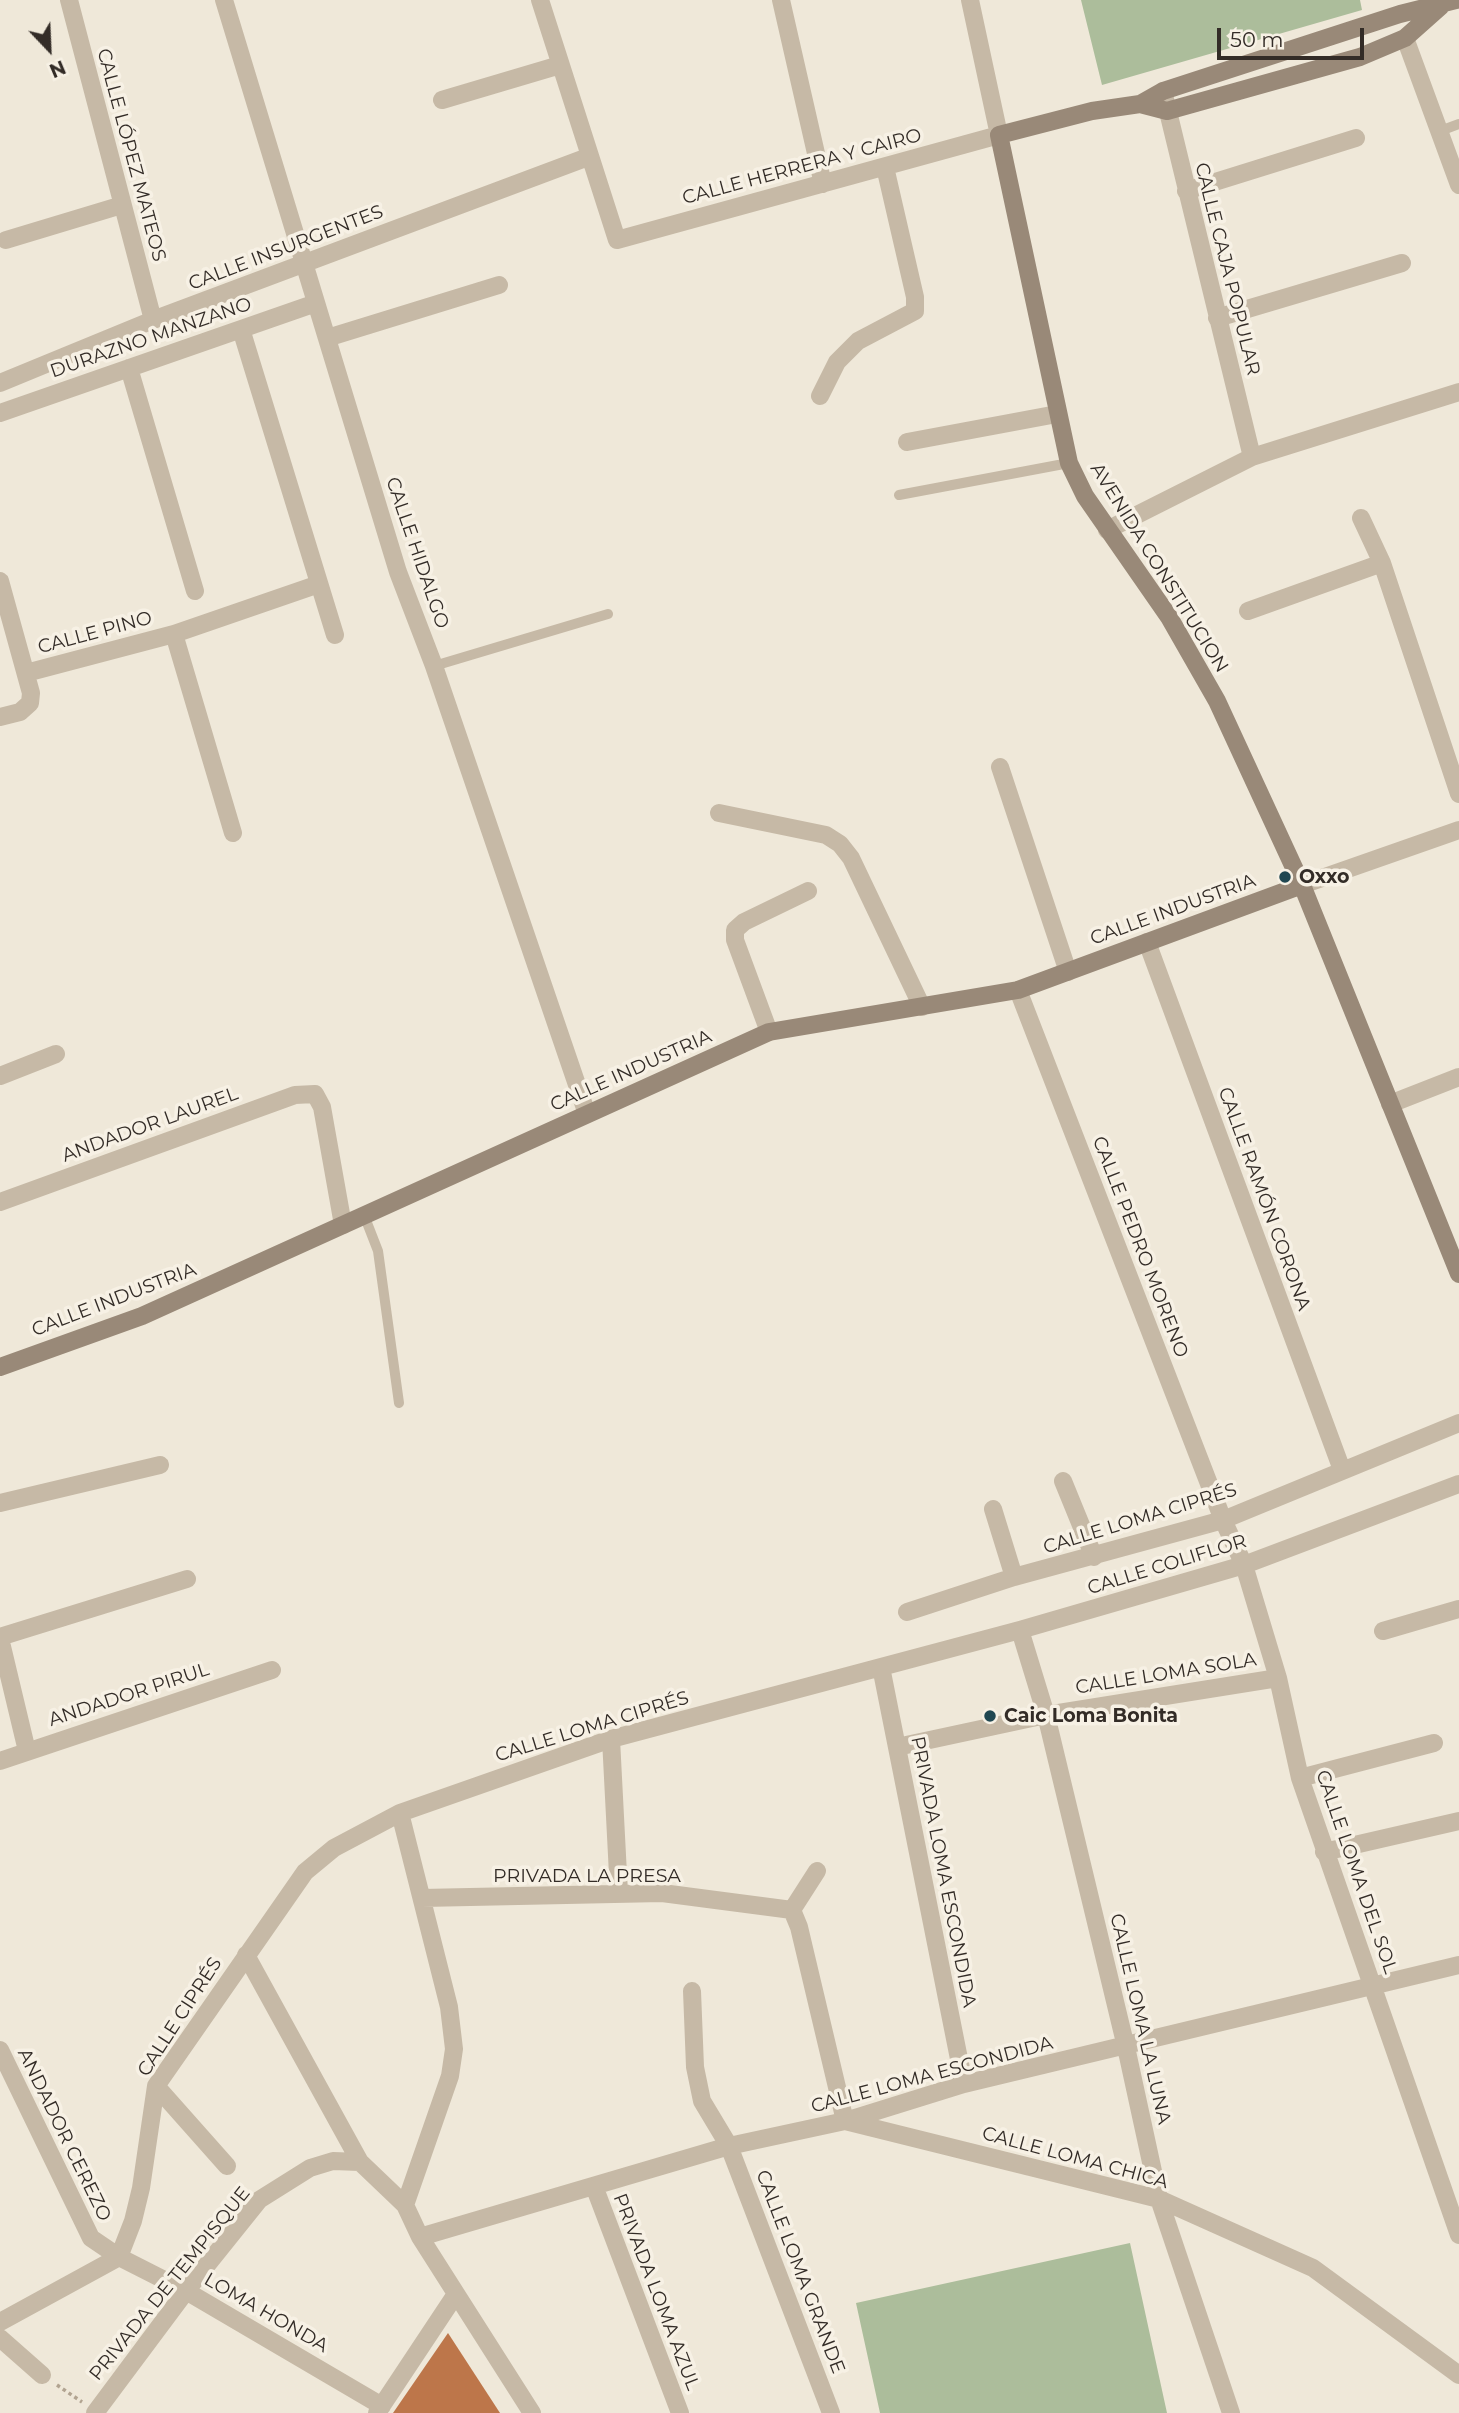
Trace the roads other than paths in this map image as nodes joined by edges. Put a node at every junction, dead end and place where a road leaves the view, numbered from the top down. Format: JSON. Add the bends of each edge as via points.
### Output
{"nodes":[{"id":1,"x":69,"y":0,"type":"edge"},
{"id":2,"x":224,"y":0,"type":"edge"},
{"id":3,"x":541,"y":0,"type":"edge"},
{"id":4,"x":780,"y":0,"type":"edge"},
{"id":5,"x":970,"y":0,"type":"edge"},
{"id":6,"x":1449,"y":3,"type":"edge"},
{"id":7,"x":1398,"y":7,"type":"edge"},
{"id":8,"x":1405,"y":38,"type":"junction"},
{"id":9,"x":559,"y":65,"type":"junction"},
{"id":10,"x":1163,"y":91,"type":"junction"},
{"id":11,"x":442,"y":100,"type":"dead end"},
{"id":12,"x":1140,"y":104,"type":"junction"},
{"id":13,"x":1167,"y":111,"type":"junction"},
{"id":14,"x":1459,"y":124,"type":"edge"},
{"id":15,"x":1440,"y":131,"type":"junction"},
{"id":16,"x":999,"y":135,"type":"junction"},
{"id":17,"x":1356,"y":138,"type":"dead end"},
{"id":18,"x":588,"y":157,"type":"junction"},
{"id":19,"x":885,"y":166,"type":"junction"},
{"id":20,"x":823,"y":184,"type":"junction"},
{"id":21,"x":1459,"y":186,"type":"edge"},
{"id":22,"x":1186,"y":191,"type":"junction"},
{"id":23,"x":122,"y":205,"type":"junction"},
{"id":24,"x":6,"y":240,"type":"dead end"},
{"id":25,"x":1402,"y":263,"type":"dead end"},
{"id":26,"x":304,"y":264,"type":"junction"},
{"id":27,"x":499,"y":285,"type":"dead end"},
{"id":28,"x":316,"y":303,"type":"junction"},
{"id":29,"x":1217,"y":318,"type":"junction"},
{"id":30,"x":153,"y":320,"type":"junction"},
{"id":31,"x":241,"y":329,"type":"junction"},
{"id":32,"x":327,"y":338,"type":"junction"},
{"id":33,"x":129,"y":368,"type":"junction"},
{"id":34,"x":0,"y":383,"type":"edge"},
{"id":35,"x":1459,"y":392,"type":"edge"},
{"id":36,"x":820,"y":396,"type":"dead end"},
{"id":37,"x":0,"y":412,"type":"edge"},
{"id":38,"x":1057,"y":414,"type":"junction"},
{"id":39,"x":907,"y":442,"type":"dead end"},
{"id":40,"x":1252,"y":457,"type":"junction"},
{"id":41,"x":1069,"y":463,"type":"junction"},
{"id":42,"x":899,"y":495,"type":"dead end"},
{"id":43,"x":1361,"y":518,"type":"dead end"},
{"id":44,"x":1107,"y":530,"type":"junction"},
{"id":45,"x":1382,"y":563,"type":"junction"},
{"id":46,"x":0,"y":581,"type":"edge"},
{"id":47,"x":319,"y":584,"type":"junction"},
{"id":48,"x":195,"y":591,"type":"dead end"},
{"id":49,"x":1248,"y":611,"type":"dead end"},
{"id":50,"x":608,"y":614,"type":"dead end"},
{"id":51,"x":174,"y":634,"type":"junction"},
{"id":52,"x":335,"y":635,"type":"dead end"},
{"id":53,"x":434,"y":666,"type":"junction"},
{"id":54,"x":26,"y":673,"type":"junction"},
{"id":55,"x":0,"y":717,"type":"edge"},
{"id":56,"x":1000,"y":767,"type":"dead end"},
{"id":57,"x":1459,"y":794,"type":"edge"},
{"id":58,"x":719,"y":813,"type":"dead end"},
{"id":59,"x":1459,"y":830,"type":"edge"},
{"id":60,"x":233,"y":834,"type":"dead end"},
{"id":61,"x":1302,"y":885,"type":"junction"},
{"id":62,"x":808,"y":891,"type":"dead end"},
{"id":63,"x":1147,"y":942,"type":"junction"},
{"id":64,"x":1068,"y":972,"type":"junction"},
{"id":65,"x":1018,"y":990,"type":"junction"},
{"id":66,"x":922,"y":1007,"type":"junction"},
{"id":67,"x":769,"y":1032,"type":"junction"},
{"id":68,"x":56,"y":1054,"type":"dead end"},
{"id":69,"x":0,"y":1075,"type":"edge"},
{"id":70,"x":1459,"y":1077,"type":"edge"},
{"id":71,"x":1390,"y":1104,"type":"junction"},
{"id":72,"x":587,"y":1114,"type":"junction"},
{"id":73,"x":0,"y":1202,"type":"edge"},
{"id":74,"x":364,"y":1215,"type":"junction"},
{"id":75,"x":343,"y":1224,"type":"junction"},
{"id":76,"x":1459,"y":1274,"type":"edge"},
{"id":77,"x":0,"y":1367,"type":"edge"},
{"id":78,"x":399,"y":1403,"type":"dead end"},
{"id":79,"x":1459,"y":1423,"type":"edge"},
{"id":80,"x":160,"y":1465,"type":"dead end"},
{"id":81,"x":1342,"y":1470,"type":"junction"},
{"id":82,"x":1063,"y":1481,"type":"dead end"},
{"id":83,"x":1459,"y":1484,"type":"edge"},
{"id":84,"x":0,"y":1503,"type":"edge"},
{"id":85,"x":993,"y":1509,"type":"dead end"},
{"id":86,"x":1223,"y":1520,"type":"junction"},
{"id":87,"x":1094,"y":1557,"type":"junction"},
{"id":88,"x":1244,"y":1564,"type":"junction"},
{"id":89,"x":1014,"y":1577,"type":"junction"},
{"id":90,"x":187,"y":1579,"type":"dead end"},
{"id":91,"x":1459,"y":1609,"type":"edge"},
{"id":92,"x":906,"y":1612,"type":"dead end"},
{"id":93,"x":1020,"y":1630,"type":"junction"},
{"id":94,"x":1383,"y":1631,"type":"dead end"},
{"id":95,"x":0,"y":1637,"type":"edge"},
{"id":96,"x":881,"y":1667,"type":"junction"},
{"id":97,"x":272,"y":1670,"type":"dead end"},
{"id":98,"x":1278,"y":1678,"type":"junction"},
{"id":99,"x":1046,"y":1715,"type":"junction"},
{"id":100,"x":611,"y":1739,"type":"junction"},
{"id":101,"x":1434,"y":1743,"type":"dead end"},
{"id":102,"x":897,"y":1747,"type":"junction"},
{"id":103,"x":27,"y":1751,"type":"junction"},
{"id":104,"x":0,"y":1761,"type":"edge"},
{"id":105,"x":1300,"y":1778,"type":"junction"},
{"id":106,"x":400,"y":1813,"type":"junction"},
{"id":107,"x":1459,"y":1821,"type":"edge"},
{"id":108,"x":1325,"y":1852,"type":"junction"},
{"id":109,"x":817,"y":1871,"type":"dead end"},
{"id":110,"x":619,"y":1894,"type":"junction"},
{"id":111,"x":422,"y":1898,"type":"junction"},
{"id":112,"x":792,"y":1910,"type":"junction"},
{"id":113,"x":246,"y":1955,"type":"junction"},
{"id":114,"x":1459,"y":1965,"type":"edge"},
{"id":115,"x":1374,"y":1986,"type":"junction"},
{"id":116,"x":692,"y":1991,"type":"dead end"},
{"id":117,"x":1126,"y":2047,"type":"junction"},
{"id":118,"x":0,"y":2050,"type":"edge"},
{"id":119,"x":964,"y":2084,"type":"junction"},
{"id":120,"x":156,"y":2086,"type":"junction"},
{"id":121,"x":845,"y":2121,"type":"junction"},
{"id":122,"x":729,"y":2147,"type":"junction"},
{"id":123,"x":360,"y":2162,"type":"junction"},
{"id":124,"x":227,"y":2166,"type":"dead end"},
{"id":125,"x":594,"y":2186,"type":"junction"},
{"id":126,"x":1159,"y":2199,"type":"junction"},
{"id":127,"x":405,"y":2205,"type":"junction"},
{"id":128,"x":1458,"y":2225,"type":"edge"},
{"id":129,"x":419,"y":2237,"type":"junction"},
{"id":130,"x":91,"y":2238,"type":"joint"},
{"id":131,"x":119,"y":2257,"type":"junction"},
{"id":132,"x":186,"y":2291,"type":"junction"},
{"id":133,"x":456,"y":2294,"type":"junction"},
{"id":134,"x":0,"y":2322,"type":"edge"},
{"id":135,"x":0,"y":2338,"type":"edge"},
{"id":136,"x":43,"y":2375,"type":"road end"},
{"id":137,"x":1459,"y":2375,"type":"edge"},
{"id":138,"x":380,"y":2409,"type":"edge"},
{"id":139,"x":96,"y":2413,"type":"edge"},
{"id":140,"x":531,"y":2413,"type":"edge"},
{"id":141,"x":680,"y":2413,"type":"edge"},
{"id":142,"x":831,"y":2413,"type":"edge"},
{"id":143,"x":1231,"y":2413,"type":"edge"}],
"edges":[{"from":1,"to":23,"type":"street","name":"CALLE LÓPEZ MATEOS"},
{"from":2,"to":26,"type":"street","name":"CALLE HIDALGO"},
{"from":3,"to":9,"type":"street"},
{"from":4,"to":20,"type":"street"},
{"from":5,"to":16,"type":"street"},
{"from":6,"to":7,"type":"street"},
{"from":6,"to":8,"type":"street"},
{"from":7,"to":8,"type":"street"},
{"from":7,"to":10,"type":"street"},
{"from":8,"to":13,"type":"street","via":[[1360,57]]},
{"from":8,"to":15,"type":"street"},
{"from":9,"to":11,"type":"street"},
{"from":9,"to":18,"type":"street"},
{"from":10,"to":12,"type":"street"},
{"from":10,"to":13,"type":"street","name":"CALLE CAJA POPULAR"},
{"from":12,"to":13,"type":"street"},
{"from":12,"to":16,"type":"street"},
{"from":13,"to":22,"type":"street","name":"CALLE CAJA POPULAR"},
{"from":14,"to":15,"type":"lane"},
{"from":15,"to":21,"type":"street"},
{"from":16,"to":19,"type":"street","name":"CALLE HERRERA Y CAIRO"},
{"from":16,"to":38,"type":"street","name":"AVENIDA CONSTITUCION"},
{"from":17,"to":22,"type":"street"},
{"from":18,"to":20,"type":"street","name":"CALLE HERRERA Y CAIRO","via":[[617,240]]},
{"from":18,"to":26,"type":"street","name":"CALLE INSURGENTES"},
{"from":19,"to":20,"type":"street","name":"CALLE HERRERA Y CAIRO"},
{"from":19,"to":36,"type":"street","via":[[915,311],[858,341],[837,362]]},
{"from":22,"to":29,"type":"street","name":"CALLE CAJA POPULAR"},
{"from":23,"to":24,"type":"street"},
{"from":23,"to":30,"type":"street","name":"CALLE LÓPEZ MATEOS"},
{"from":25,"to":29,"type":"street"},
{"from":26,"to":28,"type":"street","name":"CALLE HIDALGO"},
{"from":26,"to":30,"type":"street","name":"CALLE INSURGENTES"},
{"from":27,"to":32,"type":"street"},
{"from":28,"to":31,"type":"street","name":"DURAZNO MANZANO"},
{"from":28,"to":32,"type":"street","name":"CALLE HIDALGO"},
{"from":29,"to":40,"type":"street","name":"CALLE CAJA POPULAR"},
{"from":30,"to":34,"type":"street","name":"CALLE INSURGENTES"},
{"from":31,"to":33,"type":"street","name":"DURAZNO MANZANO"},
{"from":31,"to":47,"type":"street"},
{"from":32,"to":53,"type":"street","name":"CALLE HIDALGO","via":[[398,572]]},
{"from":33,"to":37,"type":"street","name":"DURAZNO MANZANO"},
{"from":33,"to":48,"type":"street"},
{"from":35,"to":40,"type":"street"},
{"from":38,"to":39,"type":"street"},
{"from":38,"to":41,"type":"street","name":"AVENIDA CONSTITUCION"},
{"from":40,"to":44,"type":"street"},
{"from":41,"to":42,"type":"lane"},
{"from":41,"to":44,"type":"street","name":"AVENIDA CONSTITUCION"},
{"from":43,"to":45,"type":"street"},
{"from":44,"to":61,"type":"street","name":"AVENIDA CONSTITUCION","via":[[1169,617],[1217,701]]},
{"from":45,"to":49,"type":"street"},
{"from":45,"to":57,"type":"street"},
{"from":46,"to":54,"type":"street"},
{"from":47,"to":51,"type":"street","name":"CALLE PINO"},
{"from":47,"to":52,"type":"street"},
{"from":50,"to":53,"type":"lane"},
{"from":51,"to":54,"type":"street","name":"CALLE PINO"},
{"from":51,"to":60,"type":"street"},
{"from":53,"to":72,"type":"street","name":"CALLE HIDALGO"},
{"from":54,"to":55,"type":"street","via":[[30,702],[20,712]]},
{"from":56,"to":64,"type":"street"},
{"from":58,"to":66,"type":"street","via":[[826,835],[840,844],[851,858]]},
{"from":59,"to":61,"type":"street"},
{"from":61,"to":63,"type":"street","name":"CALLE INDUSTRIA"},
{"from":61,"to":71,"type":"street","name":"AVENIDA CONSTITUCION"},
{"from":62,"to":67,"type":"street","via":[[735,930]]},
{"from":63,"to":64,"type":"street","name":"CALLE INDUSTRIA"},
{"from":63,"to":81,"type":"street","name":"CALLE RAMÓN CORONA"},
{"from":64,"to":65,"type":"street","name":"CALLE INDUSTRIA"},
{"from":65,"to":66,"type":"street","name":"CALLE INDUSTRIA"},
{"from":65,"to":86,"type":"street","name":"CALLE PEDRO MORENO"},
{"from":66,"to":67,"type":"street","name":"CALLE INDUSTRIA"},
{"from":67,"to":72,"type":"street","name":"CALLE INDUSTRIA"},
{"from":68,"to":69,"type":"street"},
{"from":70,"to":71,"type":"street"},
{"from":71,"to":76,"type":"street","name":"AVENIDA CONSTITUCION"},
{"from":72,"to":74,"type":"street","name":"CALLE INDUSTRIA"},
{"from":73,"to":75,"type":"street","name":"ANDADOR LAUREL","via":[[295,1095],[315,1094],[322,1107]]},
{"from":74,"to":75,"type":"street","name":"CALLE INDUSTRIA"},
{"from":74,"to":78,"type":"lane","via":[[378,1251]]},
{"from":75,"to":77,"type":"street","name":"CALLE INDUSTRIA","via":[[142,1316]]},
{"from":79,"to":81,"type":"street","name":"CALLE LOMA CIPRÉS"},
{"from":80,"to":84,"type":"street"},
{"from":81,"to":86,"type":"street","name":"CALLE LOMA CIPRÉS"},
{"from":82,"to":87,"type":"street"},
{"from":83,"to":88,"type":"street","name":"CALLE COLIFLOR"},
{"from":85,"to":89,"type":"street"},
{"from":86,"to":87,"type":"street","name":"CALLE LOMA CIPRÉS"},
{"from":86,"to":88,"type":"street","name":"CALLE LOMA DEL SOL"},
{"from":87,"to":89,"type":"street","name":"CALLE LOMA CIPRÉS"},
{"from":88,"to":93,"type":"street","name":"CALLE COLIFLOR"},
{"from":88,"to":98,"type":"street","name":"CALLE LOMA DEL SOL"},
{"from":89,"to":92,"type":"street","name":"CALLE LOMA CIPRÉS"},
{"from":90,"to":95,"type":"street"},
{"from":91,"to":94,"type":"street"},
{"from":93,"to":96,"type":"street","name":"CALLE COLIFLOR"},
{"from":93,"to":99,"type":"street","name":"CALLE LOMA LA LUNA"},
{"from":95,"to":103,"type":"street"},
{"from":96,"to":100,"type":"street","name":"CALLE LOMA CIPRÉS"},
{"from":96,"to":102,"type":"street","name":"PRIVADA LOMA ESCONDIDA"},
{"from":97,"to":103,"type":"street","name":"ANDADOR PIRUL"},
{"from":98,"to":99,"type":"street","name":"CALLE LOMA SOLA"},
{"from":98,"to":105,"type":"street","name":"CALLE LOMA DEL SOL"},
{"from":99,"to":102,"type":"street","name":"CALLE LOMA SOLA"},
{"from":99,"to":117,"type":"street","name":"CALLE LOMA LA LUNA"},
{"from":100,"to":106,"type":"street","name":"CALLE LOMA CIPRÉS"},
{"from":100,"to":110,"type":"street"},
{"from":101,"to":105,"type":"street"},
{"from":102,"to":119,"type":"street","name":"PRIVADA LOMA ESCONDIDA"},
{"from":103,"to":104,"type":"street","name":"ANDADOR PIRUL"},
{"from":105,"to":108,"type":"street","name":"CALLE LOMA DEL SOL"},
{"from":106,"to":111,"type":"street"},
{"from":106,"to":113,"type":"street","name":"CALLE LOMA CIPRÉS","via":[[334,1848],[304,1872]]},
{"from":107,"to":108,"type":"street"},
{"from":108,"to":115,"type":"street","name":"CALLE LOMA DEL SOL"},
{"from":109,"to":112,"type":"street"},
{"from":110,"to":111,"type":"street","name":"PRIVADA LA PRESA"},
{"from":110,"to":112,"type":"street","name":"PRIVADA LA PRESA","via":[[662,1893]]},
{"from":111,"to":127,"type":"street","via":[[449,2007],[454,2049],[450,2076]]},
{"from":112,"to":121,"type":"street"},
{"from":113,"to":120,"type":"street","name":"CALLE CIPRÉS"},
{"from":113,"to":123,"type":"street"},
{"from":114,"to":115,"type":"street","name":"CALLE LOMA ESCONDIDA"},
{"from":115,"to":117,"type":"street","name":"CALLE LOMA ESCONDIDA"},
{"from":115,"to":128,"type":"street","name":"CALLE LOMA DEL SOL"},
{"from":116,"to":122,"type":"street","name":"CALLE LOMA GRANDE","via":[[696,2083]]},
{"from":117,"to":119,"type":"street","name":"CALLE LOMA ESCONDIDA"},
{"from":117,"to":126,"type":"street","name":"CALLE LOMA LA LUNA"},
{"from":118,"to":130,"type":"street","name":"ANDADOR CEREZO"},
{"from":119,"to":121,"type":"street","name":"CALLE LOMA ESCONDIDA"},
{"from":120,"to":124,"type":"street"},
{"from":120,"to":131,"type":"street","name":"CALLE CIPRÉS","via":[[134,2221]]},
{"from":121,"to":122,"type":"street","name":"CALLE LOMA ESCONDIDA"},
{"from":121,"to":126,"type":"street","name":"CALLE LOMA CHICA"},
{"from":122,"to":125,"type":"street","name":"CALLE LOMA ESCONDIDA"},
{"from":122,"to":142,"type":"street","name":"CALLE LOMA GRANDE"},
{"from":123,"to":127,"type":"street"},
{"from":123,"to":132,"type":"street","name":"PRIVADA DE TEMPISQUE","via":[[333,2161],[310,2168],[259,2200]]},
{"from":125,"to":129,"type":"street","name":"CALLE LOMA ESCONDIDA"},
{"from":125,"to":141,"type":"street","name":"PRIVADA LOMA AZUL"},
{"from":126,"to":137,"type":"street","name":"CALLE LOMA CHICA","via":[[1312,2267]]},
{"from":126,"to":143,"type":"street","name":"CALLE LOMA LA LUNA"},
{"from":127,"to":129,"type":"street"},
{"from":129,"to":133,"type":"street"},
{"from":130,"to":131,"type":"street","name":"LOMA HONDA"},
{"from":131,"to":132,"type":"street","name":"LOMA HONDA"},
{"from":131,"to":134,"type":"street"},
{"from":132,"to":138,"type":"street","name":"LOMA HONDA"},
{"from":132,"to":139,"type":"street","name":"PRIVADA DE TEMPISQUE"},
{"from":133,"to":138,"type":"street"},
{"from":133,"to":140,"type":"street"},
{"from":135,"to":136,"type":"street"}]}
